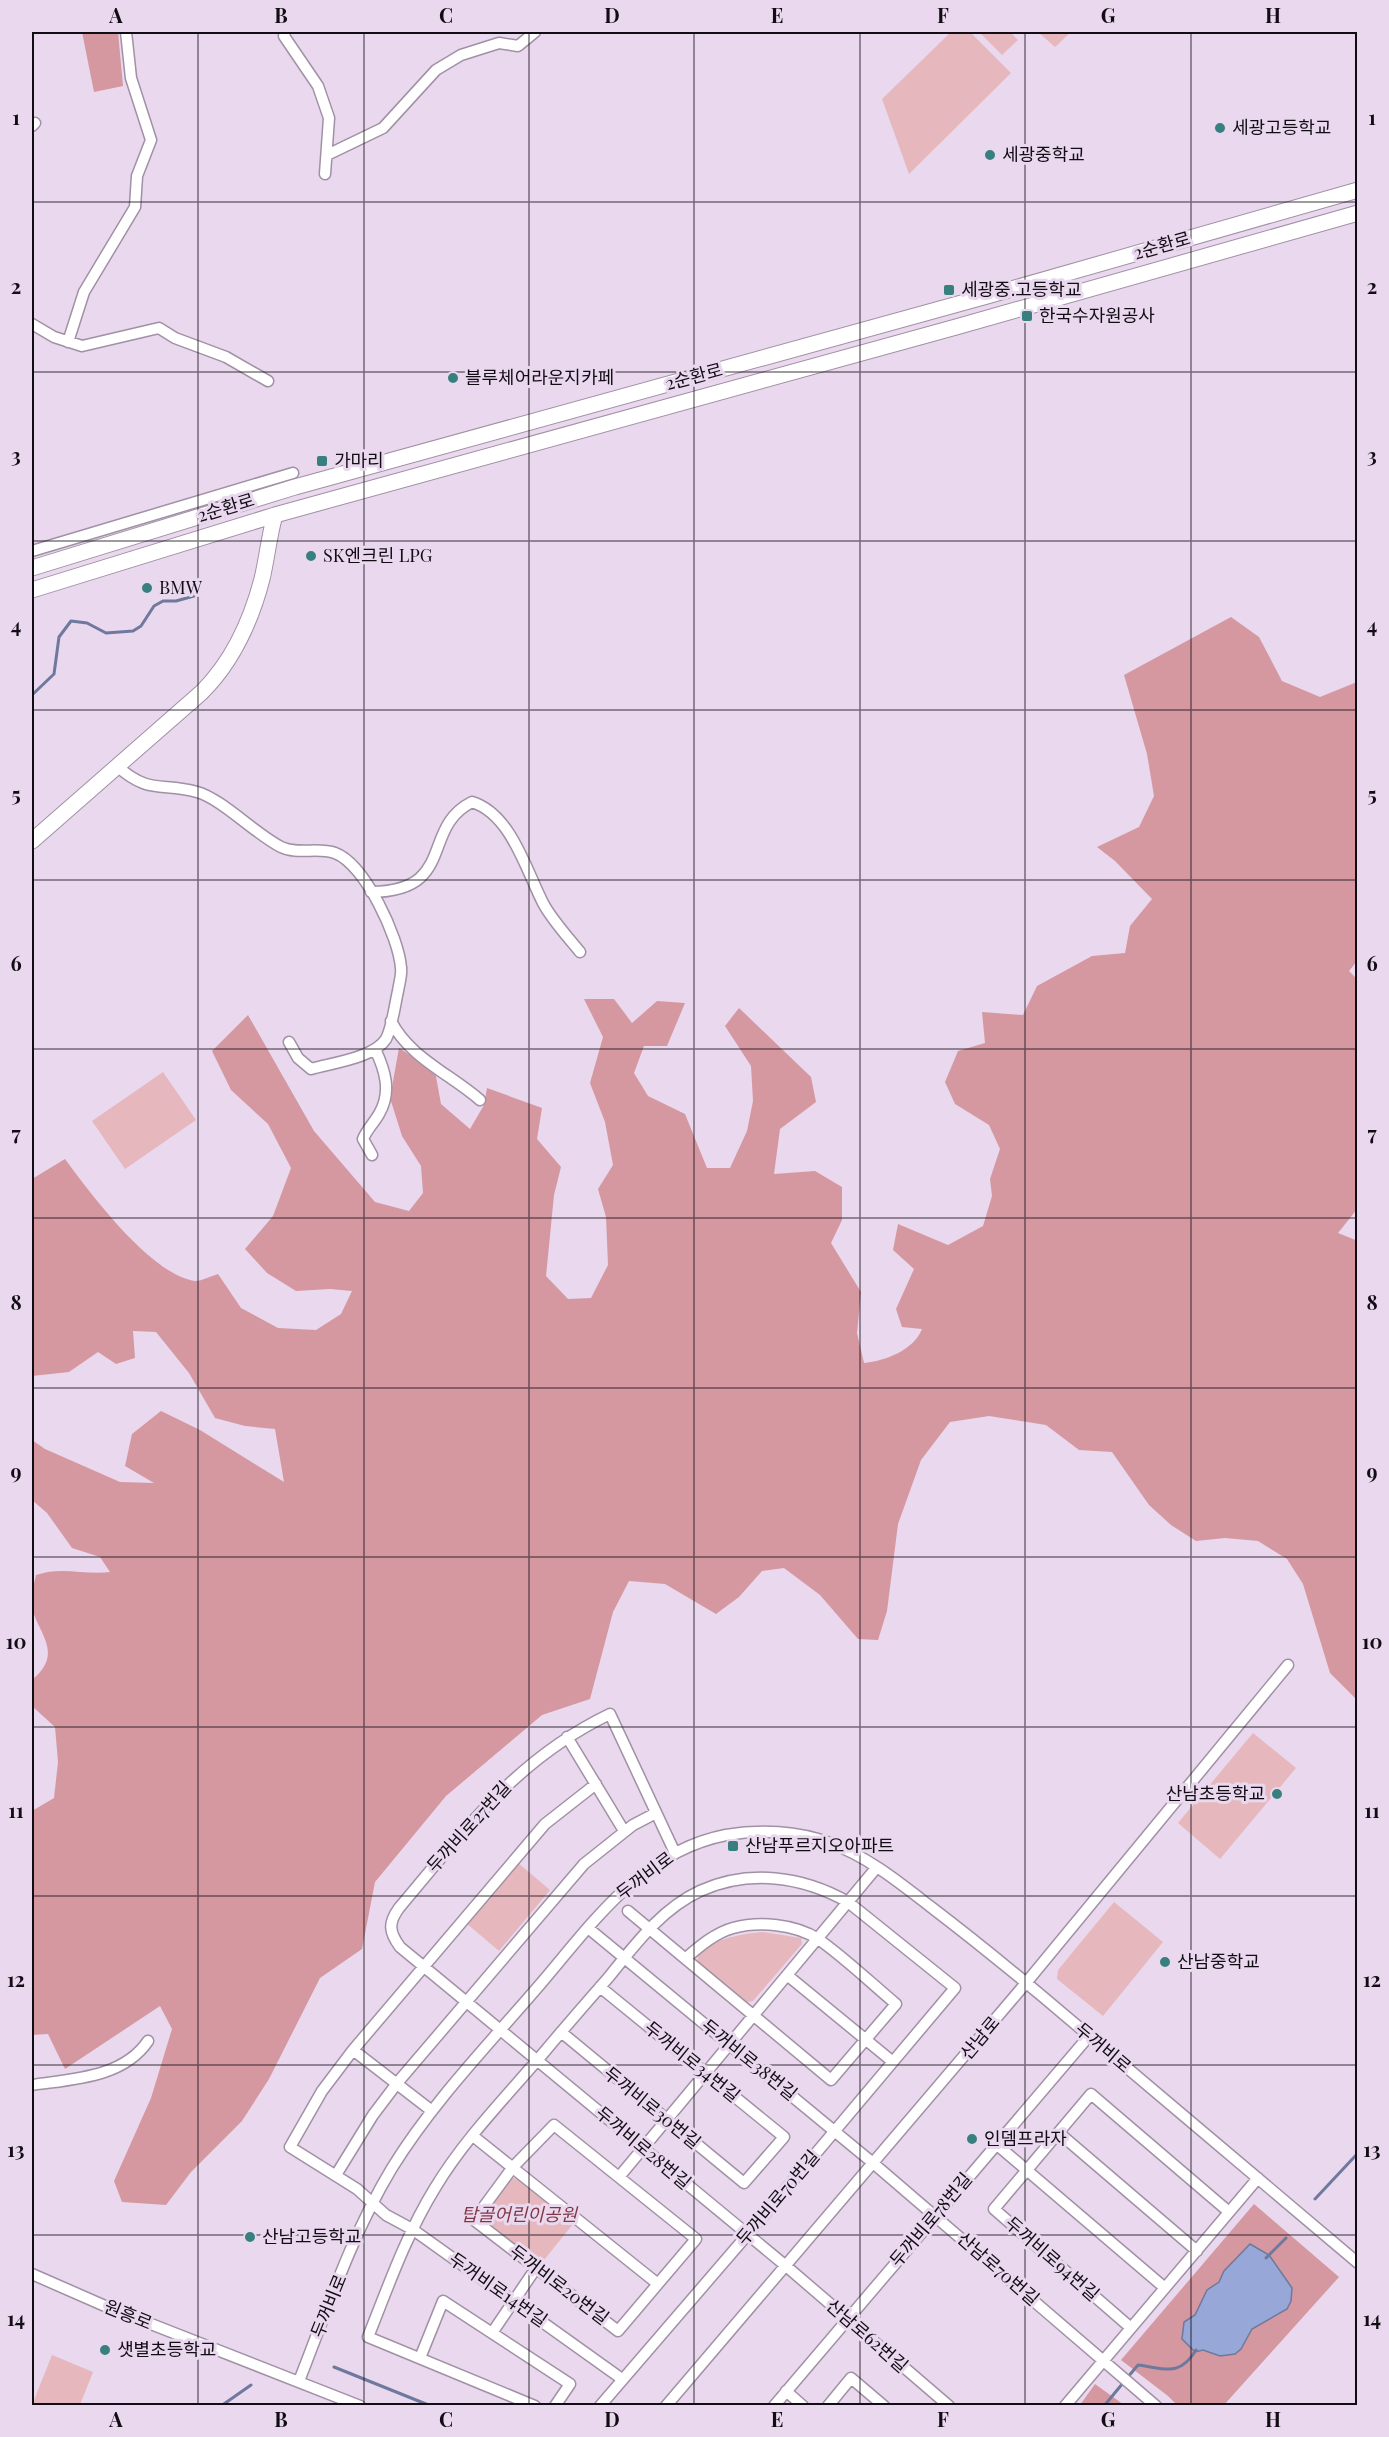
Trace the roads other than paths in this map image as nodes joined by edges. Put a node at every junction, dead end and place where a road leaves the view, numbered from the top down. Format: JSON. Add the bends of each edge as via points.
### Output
{"nodes":[{"id":1,"x":126,"y":32,"type":"edge"},
{"id":2,"x":285,"y":32,"type":"edge"},
{"id":3,"x":535,"y":32,"type":"edge"},
{"id":4,"x":327,"y":155,"type":"junction"},
{"id":5,"x":325,"y":174,"type":"dead end"},
{"id":6,"x":1358,"y":190,"type":"edge"},
{"id":7,"x":1358,"y":213,"type":"edge"},
{"id":8,"x":32,"y":324,"type":"edge"},
{"id":9,"x":68,"y":342,"type":"junction"},
{"id":10,"x":268,"y":381,"type":"dead end"},
{"id":11,"x":293,"y":473,"type":"dead end"},
{"id":12,"x":275,"y":516,"type":"junction"},
{"id":13,"x":32,"y":551,"type":"edge"},
{"id":14,"x":32,"y":568,"type":"edge"},
{"id":15,"x":32,"y":590,"type":"edge"},
{"id":16,"x":117,"y":766,"type":"junction"},
{"id":17,"x":32,"y":841,"type":"edge"},
{"id":18,"x":371,"y":892,"type":"junction"},
{"id":19,"x":579,"y":952,"type":"dead end"},
{"id":20,"x":391,"y":1021,"type":"junction"},
{"id":21,"x":289,"y":1042,"type":"dead end"},
{"id":22,"x":375,"y":1049,"type":"junction"},
{"id":23,"x":480,"y":1100,"type":"dead end"},
{"id":24,"x":372,"y":1155,"type":"dead end"},
{"id":25,"x":1288,"y":1665,"type":"dead end"},
{"id":26,"x":567,"y":1737,"type":"junction"},
{"id":27,"x":596,"y":1785,"type":"junction"},
{"id":28,"x":656,"y":1813,"type":"junction"},
{"id":29,"x":624,"y":1831,"type":"junction"},
{"id":30,"x":675,"y":1853,"type":"junction"},
{"id":31,"x":877,"y":1867,"type":"junction"},
{"id":32,"x":848,"y":1902,"type":"junction"},
{"id":33,"x":628,"y":1911,"type":"dead end"},
{"id":34,"x":588,"y":1928,"type":"junction"},
{"id":35,"x":650,"y":1929,"type":"junction"},
{"id":36,"x":818,"y":1938,"type":"junction"},
{"id":37,"x":624,"y":1958,"type":"junction"},
{"id":38,"x":686,"y":1958,"type":"junction"},
{"id":39,"x":424,"y":1967,"type":"junction"},
{"id":40,"x":787,"y":1975,"type":"junction"},
{"id":41,"x":1026,"y":1983,"type":"junction"},
{"id":42,"x":600,"y":1987,"type":"junction"},
{"id":43,"x":467,"y":2002,"type":"junction"},
{"id":44,"x":754,"y":2015,"type":"junction"},
{"id":45,"x":501,"y":2030,"type":"junction"},
{"id":46,"x":561,"y":2032,"type":"junction"},
{"id":47,"x":1089,"y":2036,"type":"junction"},
{"id":48,"x":866,"y":2039,"type":"junction"},
{"id":49,"x":148,"y":2041,"type":"dead end"},
{"id":50,"x":730,"y":2044,"type":"junction"},
{"id":51,"x":353,"y":2050,"type":"junction"},
{"id":52,"x":537,"y":2060,"type":"junction"},
{"id":53,"x":893,"y":2062,"type":"junction"},
{"id":54,"x":706,"y":2073,"type":"junction"},
{"id":55,"x":398,"y":2082,"type":"junction"},
{"id":56,"x":32,"y":2085,"type":"edge"},
{"id":57,"x":432,"y":2111,"type":"junction"},
{"id":58,"x":667,"y":2119,"type":"junction"},
{"id":59,"x":835,"y":2131,"type":"junction"},
{"id":60,"x":1059,"y":2133,"type":"junction"},
{"id":61,"x":473,"y":2136,"type":"junction"},
{"id":62,"x":996,"y":2144,"type":"junction"},
{"id":63,"x":643,"y":2148,"type":"junction"},
{"id":64,"x":873,"y":2163,"type":"junction"},
{"id":65,"x":513,"y":2168,"type":"junction"},
{"id":66,"x":1027,"y":2170,"type":"junction"},
{"id":67,"x":336,"y":2175,"type":"junction"},
{"id":68,"x":618,"y":2177,"type":"junction"},
{"id":69,"x":1258,"y":2178,"type":"junction"},
{"id":70,"x":744,"y":2183,"type":"joint"},
{"id":71,"x":372,"y":2204,"type":"junction"},
{"id":72,"x":1229,"y":2212,"type":"junction"},
{"id":73,"x":936,"y":2216,"type":"junction"},
{"id":74,"x":412,"y":2229,"type":"junction"},
{"id":75,"x":748,"y":2234,"type":"junction"},
{"id":76,"x":1197,"y":2251,"type":"junction"},
{"id":77,"x":1358,"y":2263,"type":"edge"},
{"id":78,"x":786,"y":2266,"type":"junction"},
{"id":79,"x":536,"y":2268,"type":"junction"},
{"id":80,"x":32,"y":2274,"type":"edge"},
{"id":81,"x":658,"y":2284,"type":"junction"},
{"id":82,"x":1165,"y":2289,"type":"junction"},
{"id":83,"x":514,"y":2302,"type":"junction"},
{"id":84,"x":848,"y":2318,"type":"junction"},
{"id":85,"x":1131,"y":2328,"type":"junction"},
{"id":86,"x":492,"y":2333,"type":"junction"},
{"id":87,"x":420,"y":2358,"type":"junction"},
{"id":88,"x":1104,"y":2360,"type":"junction"},
{"id":89,"x":622,"y":2379,"type":"junction"},
{"id":90,"x":298,"y":2381,"type":"junction"},
{"id":91,"x":786,"y":2391,"type":"junction"},
{"id":92,"x":360,"y":2406,"type":"edge"},
{"id":93,"x":535,"y":2406,"type":"edge"},
{"id":94,"x":555,"y":2406,"type":"edge"},
{"id":95,"x":600,"y":2406,"type":"edge"},
{"id":96,"x":666,"y":2406,"type":"edge"},
{"id":97,"x":774,"y":2406,"type":"edge"},
{"id":98,"x":803,"y":2406,"type":"edge"},
{"id":99,"x":828,"y":2406,"type":"edge"},
{"id":100,"x":884,"y":2406,"type":"edge"},
{"id":101,"x":949,"y":2406,"type":"edge"},
{"id":102,"x":1065,"y":2406,"type":"edge"},
{"id":103,"x":1156,"y":2406,"type":"edge"}],
"edges":[{"from":1,"to":9,"type":"street","via":[[131,78],[151,140],[137,176],[135,207],[84,292]]},
{"from":2,"to":4,"type":"street","via":[[318,86],[329,118]]},
{"from":3,"to":4,"type":"street","via":[[518,46],[499,43],[444,65],[383,128]]},
{"from":4,"to":5,"type":"street"},
{"from":6,"to":14,"type":"street","name":"2순환로","via":[[295,487]]},
{"from":7,"to":12,"type":"street","name":"2순환로"},
{"from":8,"to":9,"type":"street"},
{"from":9,"to":10,"type":"street","via":[[82,346],[159,328],[226,357]]},
{"from":11,"to":13,"type":"street"},
{"from":12,"to":15,"type":"street","name":"2순환로"},
{"from":12,"to":16,"type":"street","via":[[258,591],[229,660],[202,692]]},
{"from":16,"to":17,"type":"street"},
{"from":16,"to":18,"type":"street","via":[[142,784],[198,792],[283,848],[335,853]]},
{"from":18,"to":19,"type":"street","via":[[408,887],[422,878],[452,820],[465,805],[480,804],[515,842],[544,904]]},
{"from":18,"to":20,"type":"street","via":[[389,923],[402,970]]},
{"from":20,"to":22,"type":"street","via":[[386,1040]]},
{"from":20,"to":23,"type":"street","via":[[410,1048]]},
{"from":21,"to":22,"type":"street","via":[[298,1058],[311,1069]]},
{"from":22,"to":24,"type":"street","via":[[387,1083],[380,1113],[363,1139]]},
{"from":25,"to":41,"type":"street","name":"산남로"},
{"from":26,"to":27,"type":"street"},
{"from":26,"to":28,"type":"street","name":"두꺼비로27번길","via":[[610,1714]]},
{"from":26,"to":39,"type":"street","name":"두꺼비로27번길","via":[[497,1793],[392,1917],[392,1935]]},
{"from":27,"to":29,"type":"street"},
{"from":27,"to":39,"type":"street","via":[[545,1824]]},
{"from":28,"to":29,"type":"street"},
{"from":28,"to":30,"type":"street"},
{"from":29,"to":43,"type":"street","via":[[584,1864]]},
{"from":30,"to":31,"type":"street","name":"두꺼비로","via":[[728,1835],[795,1833],[829,1842]]},
{"from":30,"to":34,"type":"street","name":"두꺼비로","via":[[629,1883]]},
{"from":31,"to":32,"type":"street"},
{"from":31,"to":41,"type":"street","name":"두꺼비로"},
{"from":32,"to":35,"type":"street","via":[[785,1879],[742,1879],[700,1891]]},
{"from":32,"to":36,"type":"street"},
{"from":32,"to":53,"type":"street","name":"두꺼비로70번길","via":[[955,1988]]},
{"from":33,"to":35,"type":"street"},
{"from":34,"to":37,"type":"street","name":"두꺼비로38번길"},
{"from":34,"to":45,"type":"street","name":"두꺼비로"},
{"from":35,"to":37,"type":"street"},
{"from":35,"to":38,"type":"street"},
{"from":36,"to":38,"type":"street","via":[[786,1926],[748,1925],[713,1938]]},
{"from":36,"to":40,"type":"street"},
{"from":36,"to":48,"type":"street","via":[[896,2004]]},
{"from":37,"to":42,"type":"street"},
{"from":37,"to":50,"type":"street","name":"두꺼비로38번길"},
{"from":38,"to":44,"type":"street"},
{"from":39,"to":43,"type":"street","name":"두꺼비로27번길"},
{"from":39,"to":51,"type":"street"},
{"from":40,"to":44,"type":"street"},
{"from":40,"to":48,"type":"street"},
{"from":41,"to":47,"type":"street","name":"두꺼비로"},
{"from":41,"to":64,"type":"street","name":"산남로"},
{"from":42,"to":46,"type":"street"},
{"from":42,"to":54,"type":"street","name":"두꺼비로34번길"},
{"from":43,"to":45,"type":"street","name":"두꺼비로27번길"},
{"from":43,"to":55,"type":"street"},
{"from":44,"to":48,"type":"street","via":[[831,2080]]},
{"from":44,"to":50,"type":"street"},
{"from":45,"to":52,"type":"street","name":"두꺼비로28번길"},
{"from":45,"to":57,"type":"street","name":"두꺼비로"},
{"from":46,"to":52,"type":"street"},
{"from":46,"to":58,"type":"street","name":"두꺼비로30번길"},
{"from":47,"to":62,"type":"street","name":"두꺼비로78번길"},
{"from":47,"to":69,"type":"street","name":"두꺼비로"},
{"from":48,"to":53,"type":"street"},
{"from":49,"to":56,"type":"street","via":[[137,2055],[100,2074]]},
{"from":50,"to":54,"type":"street"},
{"from":50,"to":59,"type":"street","name":"두꺼비로38번길"},
{"from":51,"to":55,"type":"street"},
{"from":51,"to":67,"type":"street","name":"두꺼비로14번길","via":[[322,2091],[290,2147]]},
{"from":52,"to":61,"type":"street"},
{"from":52,"to":63,"type":"street","name":"두꺼비로28번길"},
{"from":53,"to":59,"type":"street","name":"두꺼비로70번길"},
{"from":54,"to":58,"type":"street"},
{"from":54,"to":70,"type":"street","name":"두꺼비로34번길","via":[[784,2137]]},
{"from":55,"to":57,"type":"street"},
{"from":55,"to":67,"type":"street"},
{"from":57,"to":71,"type":"street","name":"두꺼비로"},
{"from":58,"to":63,"type":"street"},
{"from":58,"to":70,"type":"street","name":"두꺼비로30번길"},
{"from":59,"to":64,"type":"street","name":"두꺼비로38번길"},
{"from":59,"to":75,"type":"street","name":"두꺼비로70번길"},
{"from":60,"to":66,"type":"street","name":"두꺼비로94번길"},
{"from":60,"to":72,"type":"street","name":"두꺼비로94번길","via":[[1091,2094]]},
{"from":60,"to":76,"type":"street"},
{"from":61,"to":65,"type":"street"},
{"from":61,"to":74,"type":"street","via":[[435,2187]]},
{"from":62,"to":66,"type":"street"},
{"from":62,"to":73,"type":"street","name":"두꺼비로78번길"},
{"from":63,"to":68,"type":"street"},
{"from":63,"to":75,"type":"street","name":"두꺼비로28번길"},
{"from":64,"to":73,"type":"street","name":"산남로70번길"},
{"from":64,"to":78,"type":"street","name":"산남로"},
{"from":65,"to":68,"type":"street","name":"두꺼비로20번길","via":[[554,2125]]},
{"from":65,"to":79,"type":"street","name":"두꺼비로20번길","via":[[474,2220]]},
{"from":65,"to":81,"type":"street"},
{"from":66,"to":82,"type":"street"},
{"from":66,"to":85,"type":"street","name":"두꺼비로94번길","via":[[994,2209]]},
{"from":67,"to":71,"type":"street","name":"두꺼비로14번길"},
{"from":68,"to":81,"type":"street","name":"두꺼비로20번길","via":[[696,2239]]},
{"from":69,"to":72,"type":"street"},
{"from":69,"to":77,"type":"street","name":"두꺼비로"},
{"from":71,"to":74,"type":"street","name":"두꺼비로14번길"},
{"from":71,"to":90,"type":"street","name":"두꺼비로"},
{"from":72,"to":76,"type":"street"},
{"from":73,"to":84,"type":"street","name":"두꺼비로78번길"},
{"from":73,"to":88,"type":"street","name":"산남로70번길"},
{"from":74,"to":83,"type":"street","name":"두꺼비로14번길"},
{"from":74,"to":87,"type":"street","via":[[368,2337]]},
{"from":75,"to":78,"type":"street","name":"두꺼비로28번길"},
{"from":75,"to":89,"type":"street","name":"두꺼비로70번길"},
{"from":76,"to":82,"type":"street"},
{"from":78,"to":84,"type":"street","name":"산남로62번길"},
{"from":78,"to":96,"type":"street","name":"산남로"},
{"from":79,"to":81,"type":"street","name":"두꺼비로20번길","via":[[618,2331]]},
{"from":79,"to":83,"type":"street"},
{"from":80,"to":90,"type":"street","name":"원흥로"},
{"from":82,"to":85,"type":"street"},
{"from":83,"to":86,"type":"street"},
{"from":83,"to":89,"type":"street","name":"두꺼비로14번길"},
{"from":84,"to":91,"type":"street","name":"두꺼비로78번길"},
{"from":84,"to":101,"type":"street","name":"산남로62번길"},
{"from":85,"to":88,"type":"street"},
{"from":86,"to":87,"type":"street","via":[[443,2301]]},
{"from":86,"to":94,"type":"street","via":[[570,2384]]},
{"from":87,"to":93,"type":"street"},
{"from":88,"to":102,"type":"street"},
{"from":88,"to":103,"type":"street","name":"산남로70번길"},
{"from":89,"to":95,"type":"street","name":"두꺼비로70번길"},
{"from":90,"to":92,"type":"street","name":"원흥로"},
{"from":91,"to":97,"type":"street","name":"두꺼비로78번길"},
{"from":91,"to":98,"type":"street"},
{"from":99,"to":100,"type":"street","via":[[851,2378]]}]}
